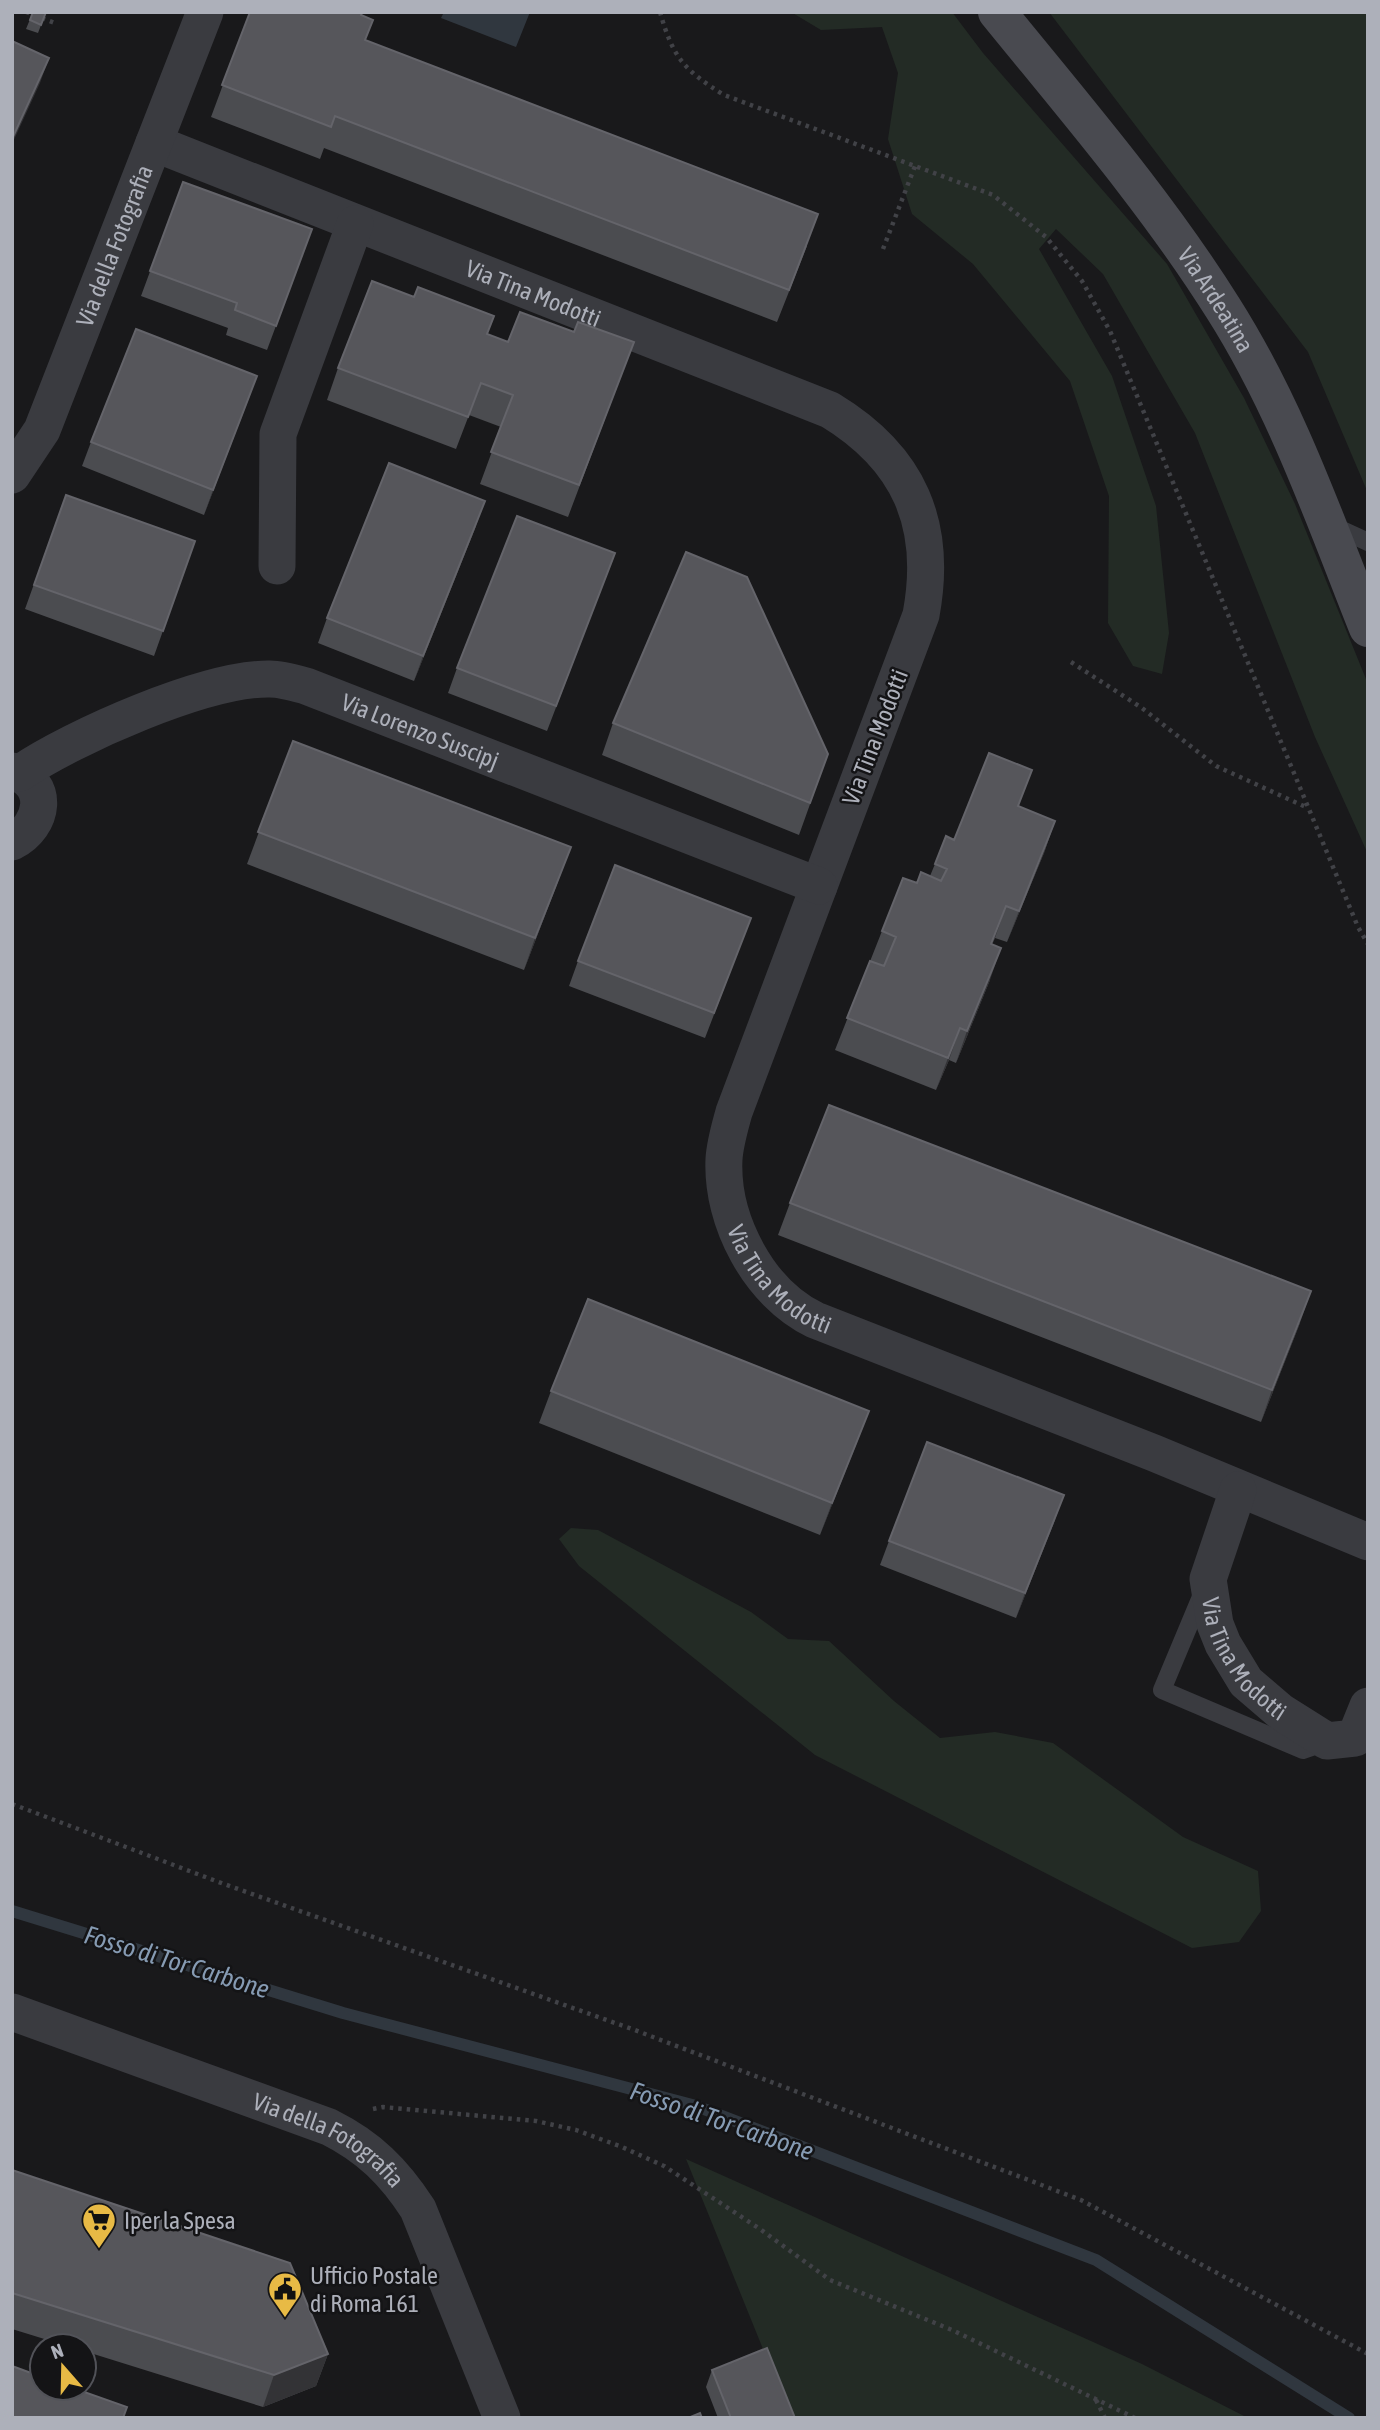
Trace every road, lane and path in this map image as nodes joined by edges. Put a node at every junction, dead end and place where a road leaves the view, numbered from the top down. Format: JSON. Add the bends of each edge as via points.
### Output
{"nodes":[{"id":1,"x":26,"y":12,"type":"edge"},
{"id":2,"x":205,"y":12,"type":"edge"},
{"id":3,"x":660,"y":12,"type":"edge"},
{"id":4,"x":997,"y":12,"type":"edge"},
{"id":5,"x":55,"y":23,"type":"dead end"},
{"id":6,"x":154,"y":143,"type":"junction"},
{"id":7,"x":915,"y":166,"type":"junction"},
{"id":8,"x":355,"y":224,"type":"junction"},
{"id":9,"x":883,"y":249,"type":"dead end"},
{"id":10,"x":12,"y":475,"type":"edge"},
{"id":11,"x":1325,"y":522,"type":"junction"},
{"id":12,"x":1368,"y":542,"type":"edge"},
{"id":13,"x":277,"y":566,"type":"dead end"},
{"id":14,"x":1368,"y":628,"type":"edge"},
{"id":15,"x":1071,"y":662,"type":"dead end"},
{"id":16,"x":16,"y":772,"type":"edge"},
{"id":17,"x":1308,"y":808,"type":"junction"},
{"id":18,"x":12,"y":842,"type":"edge"},
{"id":19,"x":819,"y":886,"type":"junction"},
{"id":20,"x":1368,"y":944,"type":"edge"},
{"id":21,"x":1238,"y":1490,"type":"junction"},
{"id":22,"x":1368,"y":1542,"type":"edge"},
{"id":23,"x":1208,"y":1579,"type":"junction"},
{"id":24,"x":1368,"y":1706,"type":"edge"},
{"id":25,"x":1327,"y":1741,"type":"junction"},
{"id":26,"x":12,"y":1804,"type":"edge"},
{"id":27,"x":12,"y":2012,"type":"edge"},
{"id":28,"x":370,"y":2109,"type":"dead end"},
{"id":29,"x":1368,"y":2354,"type":"edge"},
{"id":30,"x":1096,"y":2400,"type":"junction"},
{"id":31,"x":502,"y":2418,"type":"edge"},
{"id":32,"x":1105,"y":2418,"type":"edge"},
{"id":33,"x":1135,"y":2418,"type":"edge"}],
"edges":[{"from":1,"to":5,"type":"path"},
{"from":2,"to":6,"type":"street","name":"Via della Fotografia"},
{"from":3,"to":7,"type":"path","via":[[672,50],[693,76],[724,95]]},
{"from":4,"to":11,"type":"main road","name":"Via Ardeatina","via":[[1155,211],[1223,308],[1278,411]]},
{"from":6,"to":8,"type":"street","name":"Via Tina Modotti"},
{"from":6,"to":10,"type":"street","name":"Via della Fotografia","via":[[42,430]]},
{"from":7,"to":9,"type":"path"},
{"from":7,"to":17,"type":"path","via":[[993,195],[1046,236],[1082,281],[1110,331]]},
{"from":8,"to":13,"type":"street","via":[[278,434]]},
{"from":8,"to":19,"type":"street","name":"Via Tina Modotti","via":[[830,410],[868,436],[896,467],[918,512],[924,540],[928,569],[921,615]]},
{"from":11,"to":12,"type":"lane"},
{"from":11,"to":14,"type":"main road","name":"Via Ardeatina"},
{"from":15,"to":17,"type":"path","via":[[1142,708],[1216,766]]},
{"from":16,"to":18,"type":"street","name":"Via Lorenzo Suscipj","via":[[38,795],[39,810],[35,824]]},
{"from":16,"to":19,"type":"street","name":"Via Lorenzo Suscipj","via":[[109,726],[207,689],[271,678],[306,686]]},
{"from":17,"to":20,"type":"path"},
{"from":19,"to":21,"type":"street","name":"Via Tina Modotti","via":[[734,1112],[724,1156],[730,1207],[746,1248],[769,1286],[815,1320]]},
{"from":21,"to":22,"type":"street","name":"Via Tina Modotti"},
{"from":21,"to":23,"type":"street","name":"Via Tina Modotti"},
{"from":23,"to":25,"type":"street","name":"Via Tina Modotti","via":[[1210,1606],[1223,1644],[1246,1682],[1281,1712]]},
{"from":23,"to":25,"type":"lane","via":[[1162,1690],[1303,1750]]},
{"from":24,"to":25,"type":"street","via":[[1355,1738]]},
{"from":26,"to":29,"type":"path","via":[[224,1885],[632,2029],[1081,2200]]},
{"from":27,"to":31,"type":"street","name":"Via della Fotografia","via":[[329,2127],[375,2154],[418,2209]]},
{"from":28,"to":30,"type":"path","via":[[536,2121],[622,2147],[664,2166],[830,2280],[951,2330]]},
{"from":30,"to":32,"type":"path"},
{"from":30,"to":33,"type":"path"}]}
